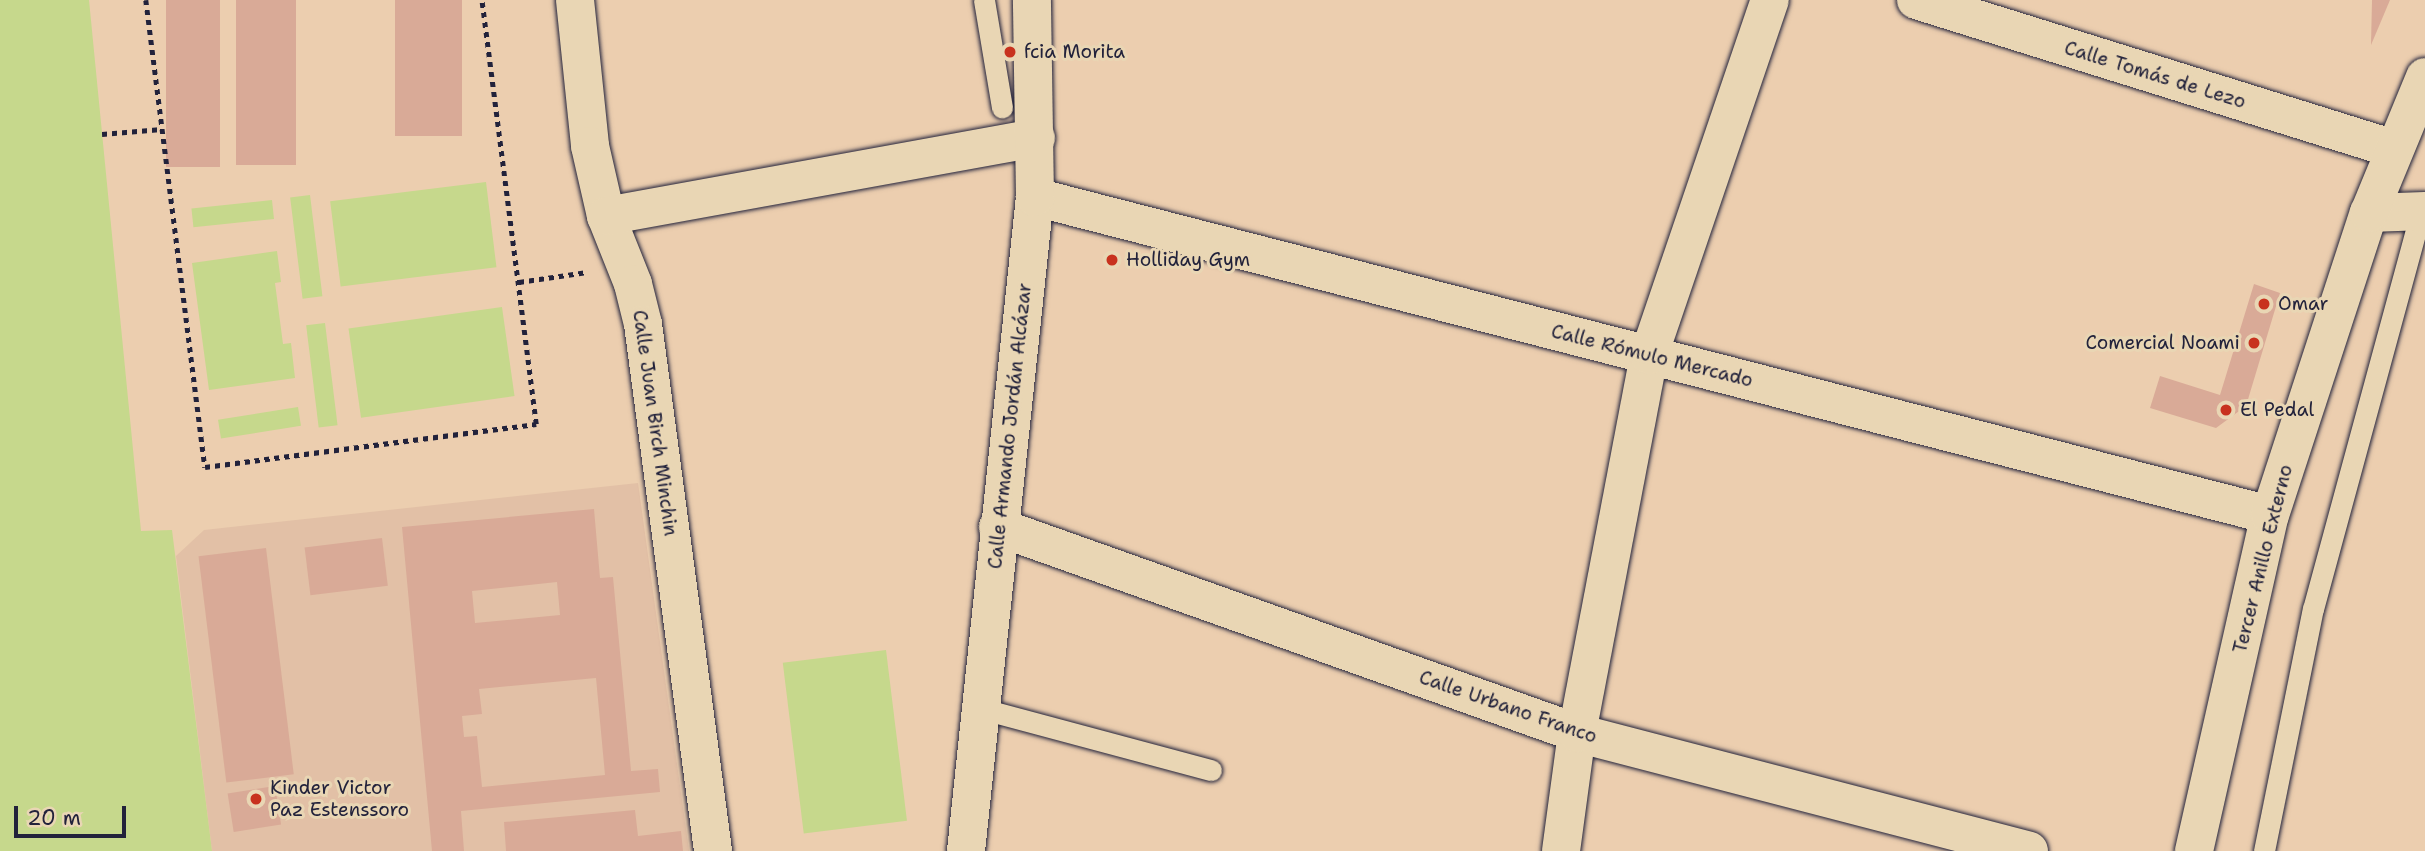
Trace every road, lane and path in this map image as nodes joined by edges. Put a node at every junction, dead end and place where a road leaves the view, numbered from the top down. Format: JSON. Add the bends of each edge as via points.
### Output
{"nodes":[{"id":1,"x":145,"y":0,"type":"edge"},
{"id":2,"x":482,"y":0,"type":"edge"},
{"id":3,"x":575,"y":0,"type":"edge"},
{"id":4,"x":984,"y":0,"type":"edge"},
{"id":5,"x":1032,"y":0,"type":"edge"},
{"id":6,"x":1770,"y":0,"type":"edge"},
{"id":7,"x":1916,"y":0,"type":"edge"},
{"id":8,"x":2425,"y":77,"type":"edge"},
{"id":9,"x":1002,"y":108,"type":"dead end"},
{"id":10,"x":162,"y":129,"type":"junction"},
{"id":11,"x":102,"y":134,"type":"dead end"},
{"id":12,"x":1036,"y":138,"type":"junction"},
{"id":13,"x":2394,"y":149,"type":"junction"},
{"id":14,"x":1035,"y":197,"type":"junction"},
{"id":15,"x":2423,"y":211,"type":"edge"},
{"id":16,"x":2369,"y":214,"type":"junction"},
{"id":17,"x":606,"y":216,"type":"junction"},
{"id":18,"x":624,"y":267,"type":"junction"},
{"id":19,"x":519,"y":282,"type":"junction"},
{"id":20,"x":1649,"y":355,"type":"junction"},
{"id":21,"x":2270,"y":515,"type":"junction"},
{"id":22,"x":998,"y":527,"type":"junction"},
{"id":23,"x":983,"y":709,"type":"junction"},
{"id":24,"x":1577,"y":733,"type":"junction"},
{"id":25,"x":1211,"y":770,"type":"dead end"},
{"id":26,"x":713,"y":851,"type":"edge"},
{"id":27,"x":966,"y":851,"type":"edge"},
{"id":28,"x":1561,"y":851,"type":"edge"},
{"id":29,"x":2029,"y":851,"type":"edge"},
{"id":30,"x":2194,"y":851,"type":"edge"},
{"id":31,"x":2264,"y":851,"type":"edge"}],
"edges":[{"from":1,"to":10,"type":"path"},
{"from":2,"to":19,"type":"path"},
{"from":3,"to":17,"type":"street","name":"Calle Juan Birch Minchin","via":[[590,146]]},
{"from":4,"to":9,"type":"lane"},
{"from":5,"to":12,"type":"street","name":"Calle Armando Jordán Alcázar"},
{"from":6,"to":20,"type":"street"},
{"from":7,"to":13,"type":"street","name":"Calle Tomás de Lezo"},
{"from":8,"to":13,"type":"street","name":"Tercer Anillo Externo"},
{"from":10,"to":11,"type":"path"},
{"from":10,"to":19,"type":"path","via":[[205,467],[536,424]]},
{"from":12,"to":14,"type":"street","name":"Calle Armando Jordán Alcázar"},
{"from":12,"to":17,"type":"street"},
{"from":13,"to":16,"type":"street","name":"Tercer Anillo Externo"},
{"from":14,"to":20,"type":"street","name":"Calle Rómulo Mercado"},
{"from":14,"to":22,"type":"street","name":"Calle Armando Jordán Alcázar"},
{"from":15,"to":16,"type":"street"},
{"from":15,"to":31,"type":"lane","via":[[2313,609]]},
{"from":16,"to":21,"type":"street","name":"Tercer Anillo Externo"},
{"from":17,"to":18,"type":"street","name":"Calle Juan Birch Minchin"},
{"from":18,"to":19,"type":"path"},
{"from":18,"to":26,"type":"street","name":"Calle Juan Birch Minchin","via":[[643,324]]},
{"from":20,"to":21,"type":"street","name":"Calle Rómulo Mercado"},
{"from":20,"to":24,"type":"street"},
{"from":21,"to":30,"type":"street","name":"Tercer Anillo Externo"},
{"from":22,"to":23,"type":"street","name":"Calle Armando Jordán Alcázar"},
{"from":22,"to":24,"type":"street","name":"Calle Urbano Franco"},
{"from":23,"to":25,"type":"lane"},
{"from":23,"to":27,"type":"street","name":"Calle Armando Jordán Alcázar"},
{"from":24,"to":28,"type":"street"},
{"from":24,"to":29,"type":"street","name":"Calle Urbano Franco"}]}
